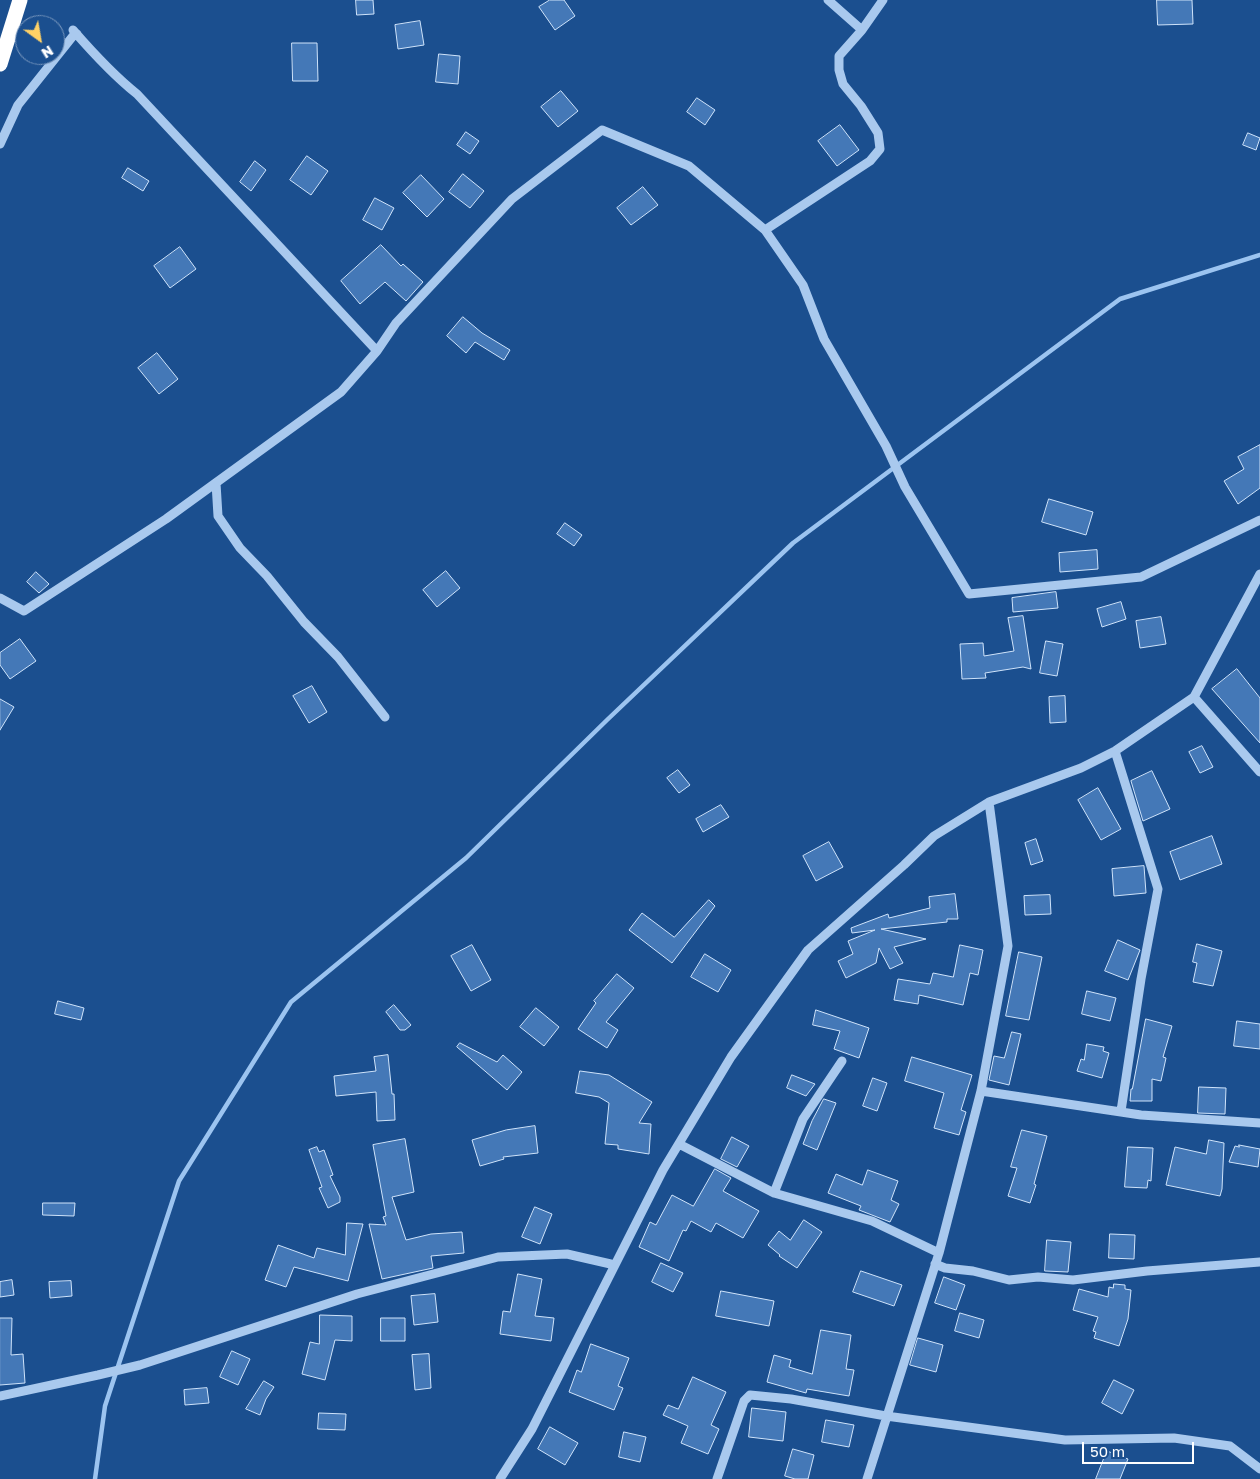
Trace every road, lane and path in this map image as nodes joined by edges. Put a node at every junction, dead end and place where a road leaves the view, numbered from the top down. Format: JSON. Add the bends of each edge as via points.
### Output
{"nodes":[{"id":1,"x":20,"y":0,"type":"edge"},
{"id":2,"x":828,"y":0,"type":"edge"},
{"id":3,"x":883,"y":0,"type":"edge"},
{"id":4,"x":862,"y":30,"type":"junction"},
{"id":5,"x":0,"y":64,"type":"edge"},
{"id":6,"x":0,"y":144,"type":"edge"},
{"id":7,"x":765,"y":230,"type":"junction"},
{"id":8,"x":377,"y":351,"type":"junction"},
{"id":9,"x":216,"y":483,"type":"junction"},
{"id":10,"x":1260,"y":520,"type":"edge"},
{"id":11,"x":1260,"y":574,"type":"edge"},
{"id":12,"x":0,"y":598,"type":"edge"},
{"id":13,"x":1194,"y":697,"type":"junction"},
{"id":14,"x":385,"y":717,"type":"dead end"},
{"id":15,"x":1115,"y":751,"type":"junction"},
{"id":16,"x":1260,"y":772,"type":"edge"},
{"id":17,"x":989,"y":802,"type":"junction"},
{"id":18,"x":842,"y":1061,"type":"dead end"},
{"id":19,"x":981,"y":1091,"type":"junction"},
{"id":20,"x":1121,"y":1111,"type":"junction"},
{"id":21,"x":1260,"y":1123,"type":"edge"},
{"id":22,"x":679,"y":1144,"type":"junction"},
{"id":23,"x":774,"y":1192,"type":"junction"},
{"id":24,"x":939,"y":1253,"type":"junction"},
{"id":25,"x":1260,"y":1262,"type":"edge"},
{"id":26,"x":935,"y":1264,"type":"junction"},
{"id":27,"x":615,"y":1265,"type":"junction"},
{"id":28,"x":0,"y":1396,"type":"edge"},
{"id":29,"x":886,"y":1416,"type":"junction"},
{"id":30,"x":1260,"y":1470,"type":"edge"},
{"id":31,"x":500,"y":1479,"type":"edge"},
{"id":32,"x":717,"y":1479,"type":"edge"},
{"id":33,"x":867,"y":1479,"type":"edge"}],
"edges":[{"from":1,"to":5,"type":"highway"},
{"from":2,"to":4,"type":"street"},
{"from":3,"to":4,"type":"street"},
{"from":4,"to":7,"type":"street","via":[[839,56],[839,70],[843,84],[878,133],[880,149],[870,161]]},
{"from":6,"to":8,"type":"street","via":[[18,105],[75,32]]},
{"from":7,"to":8,"type":"street","via":[[690,166],[602,130],[512,199],[396,323]]},
{"from":7,"to":10,"type":"street","via":[[803,285],[824,339],[886,446],[905,487],[969,594],[1141,577]]},
{"from":8,"to":9,"type":"street","via":[[341,392]]},
{"from":9,"to":12,"type":"street","via":[[24,611]]},
{"from":9,"to":14,"type":"street","via":[[218,516],[240,548],[338,656]]},
{"from":11,"to":13,"type":"street"},
{"from":13,"to":15,"type":"street"},
{"from":13,"to":16,"type":"street"},
{"from":15,"to":17,"type":"street","via":[[1081,768]]},
{"from":15,"to":20,"type":"street","via":[[1158,889]]},
{"from":17,"to":19,"type":"street","via":[[1008,946]]},
{"from":17,"to":22,"type":"street","via":[[934,836],[808,950],[731,1057]]},
{"from":18,"to":23,"type":"street","via":[[803,1119]]},
{"from":19,"to":20,"type":"street"},
{"from":19,"to":24,"type":"street"},
{"from":20,"to":21,"type":"street"},
{"from":22,"to":23,"type":"street"},
{"from":22,"to":27,"type":"street"},
{"from":23,"to":24,"type":"street","via":[[872,1221]]},
{"from":24,"to":26,"type":"street"},
{"from":25,"to":26,"type":"street","via":[[1073,1280],[1038,1277],[1009,1280]]},
{"from":26,"to":29,"type":"street"},
{"from":27,"to":28,"type":"street","via":[[567,1254],[498,1258],[357,1294],[98,1376]]},
{"from":27,"to":31,"type":"street","via":[[532,1429]]},
{"from":29,"to":30,"type":"street","via":[[1065,1440],[1174,1438],[1230,1446]]},
{"from":29,"to":32,"type":"street","via":[[750,1395],[744,1401]]},
{"from":29,"to":33,"type":"street"}]}
